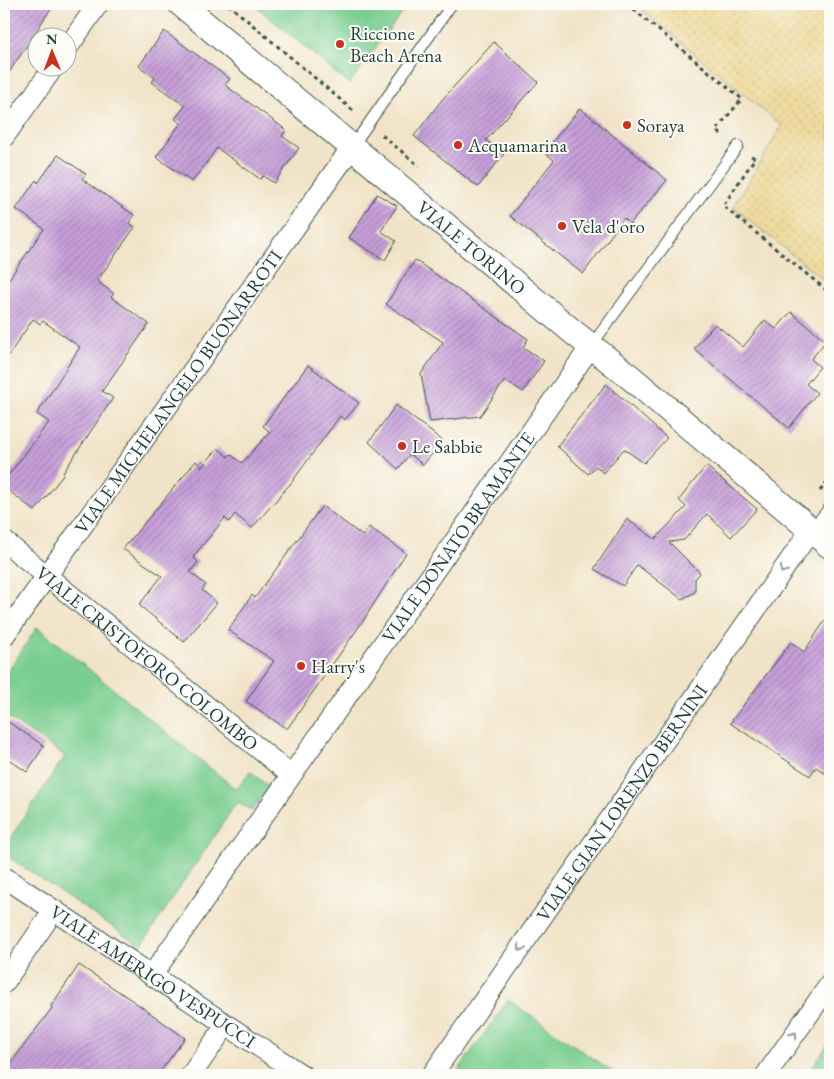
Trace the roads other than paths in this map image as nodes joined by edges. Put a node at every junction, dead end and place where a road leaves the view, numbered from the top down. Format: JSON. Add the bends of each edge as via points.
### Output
{"nodes":[{"id":1,"x":98,"y":4,"type":"edge"},
{"id":2,"x":181,"y":4,"type":"edge"},
{"id":3,"x":452,"y":4,"type":"edge"},
{"id":4,"x":78,"y":33,"type":"edge"},
{"id":5,"x":46,"y":78,"type":"edge"},
{"id":6,"x":4,"y":137,"type":"edge"},
{"id":7,"x":738,"y":146,"type":"dead end"},
{"id":8,"x":352,"y":147,"type":"junction"},
{"id":9,"x":591,"y":346,"type":"junction"},
{"id":10,"x":830,"y":506,"type":"edge"},
{"id":11,"x":811,"y":530,"type":"junction"},
{"id":12,"x":4,"y":541,"type":"edge"},
{"id":13,"x":830,"y":546,"type":"edge"},
{"id":14,"x":46,"y":575,"type":"junction"},
{"id":15,"x":4,"y":636,"type":"edge"},
{"id":16,"x":291,"y":775,"type":"junction"},
{"id":17,"x":4,"y":877,"type":"edge"},
{"id":18,"x":54,"y":910,"type":"junction"},
{"id":19,"x":152,"y":976,"type":"junction"},
{"id":20,"x":4,"y":983,"type":"edge"},
{"id":21,"x":830,"y":984,"type":"edge"},
{"id":22,"x":226,"y":1025,"type":"junction"},
{"id":23,"x":191,"y":1075,"type":"edge"},
{"id":24,"x":302,"y":1075,"type":"edge"},
{"id":25,"x":432,"y":1075,"type":"edge"},
{"id":26,"x":766,"y":1075,"type":"edge"}],
"edges":[{"from":1,"to":4,"type":"street"},
{"from":2,"to":8,"type":"street","name":"VIALE TORINO"},
{"from":3,"to":8,"type":"lane"},
{"from":5,"to":6,"type":"street"},
{"from":7,"to":9,"type":"lane"},
{"from":8,"to":9,"type":"street","name":"VIALE TORINO"},
{"from":8,"to":14,"type":"street","name":"VIALE MICHELANGELO BUONARROTI"},
{"from":9,"to":11,"type":"street","name":"VIALE TORINO"},
{"from":9,"to":16,"type":"street","name":"VIALE DONATO BRAMANTE"},
{"from":10,"to":11,"type":"lane"},
{"from":11,"to":13,"type":"street","name":"VIALE TORINO"},
{"from":11,"to":25,"type":"street","name":"VIALE GIAN LORENZO BERNINI","one_way":true},
{"from":12,"to":14,"type":"street","name":"VIALE CRISTOFORO COLOMBO"},
{"from":14,"to":15,"type":"street","name":"VIALE MICHELANGELO BUONARROTI"},
{"from":14,"to":16,"type":"street","name":"VIALE CRISTOFORO COLOMBO"},
{"from":16,"to":19,"type":"street","name":"VIALE DONATO BRAMANTE"},
{"from":17,"to":18,"type":"street","name":"VIALE AMERIGO VESPUCCI"},
{"from":18,"to":19,"type":"street","name":"VIALE AMERIGO VESPUCCI"},
{"from":18,"to":20,"type":"street"},
{"from":19,"to":22,"type":"street","name":"VIALE AMERIGO VESPUCCI"},
{"from":26,"to":21,"type":"street","one_way":true},
{"from":22,"to":23,"type":"street"},
{"from":22,"to":24,"type":"street","name":"VIALE AMERIGO VESPUCCI"}]}
